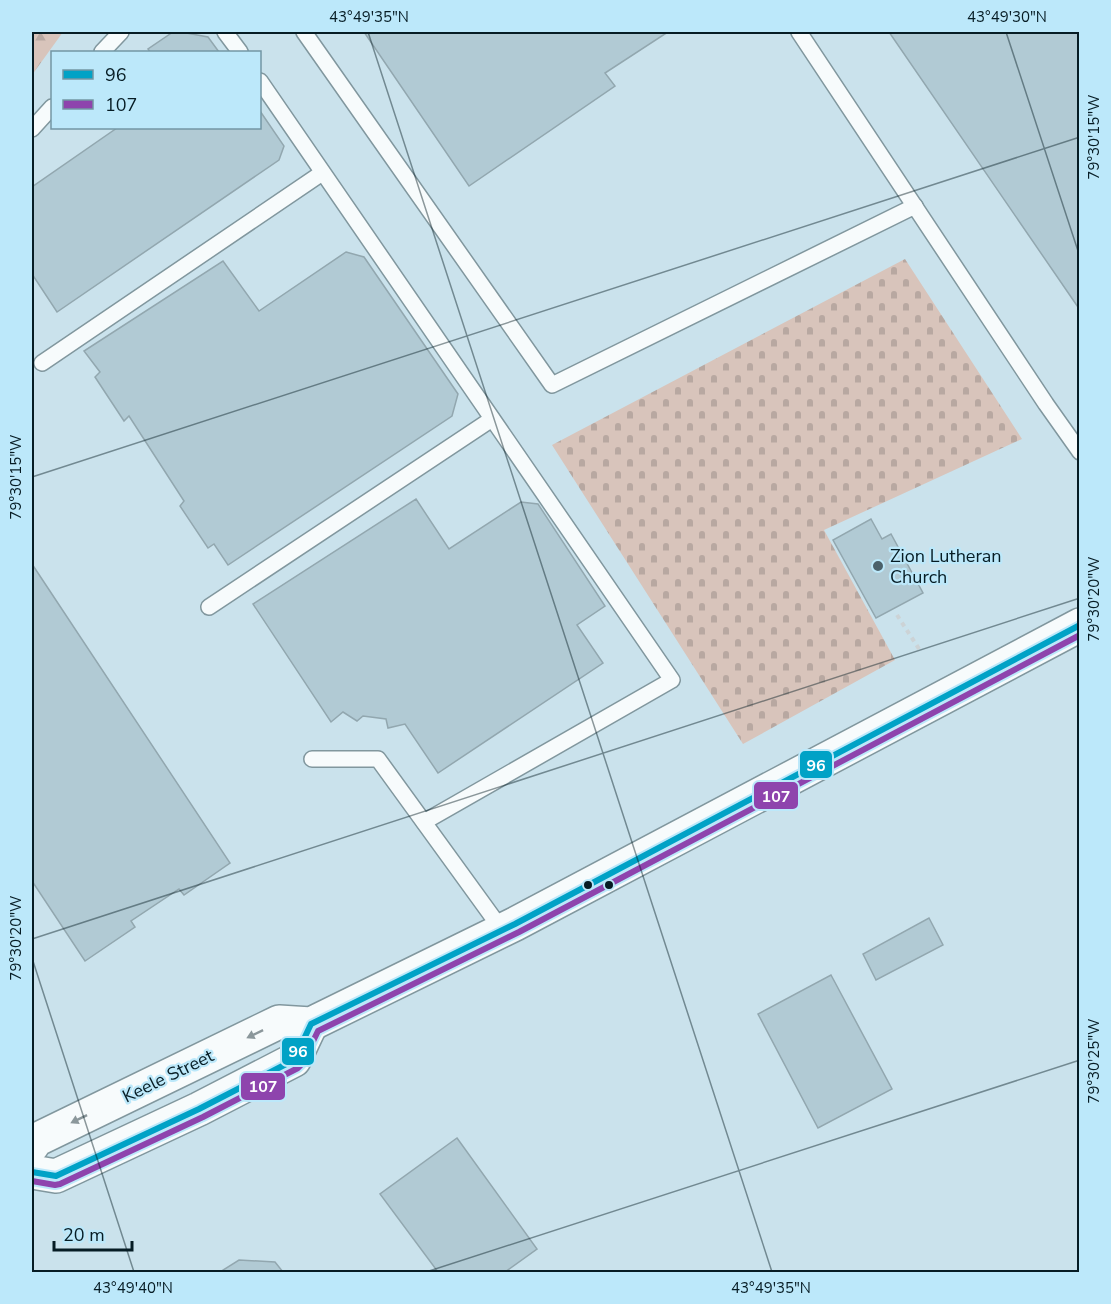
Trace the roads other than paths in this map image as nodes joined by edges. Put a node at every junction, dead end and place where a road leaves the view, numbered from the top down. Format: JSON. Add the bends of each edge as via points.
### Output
{"nodes":[{"id":1,"x":122,"y":32,"type":"edge"},
{"id":2,"x":225,"y":32,"type":"edge"},
{"id":3,"x":304,"y":32,"type":"edge"},
{"id":4,"x":799,"y":32,"type":"edge"},
{"id":5,"x":103,"y":51,"type":"edge"},
{"id":6,"x":239,"y":51,"type":"edge"},
{"id":7,"x":261,"y":82,"type":"edge"},
{"id":8,"x":51,"y":108,"type":"edge"},
{"id":9,"x":32,"y":129,"type":"edge"},
{"id":10,"x":322,"y":173,"type":"junction"},
{"id":11,"x":915,"y":206,"type":"junction"},
{"id":12,"x":42,"y":363,"type":"dead end"},
{"id":13,"x":492,"y":419,"type":"junction"},
{"id":14,"x":1080,"y":452,"type":"edge"},
{"id":15,"x":209,"y":607,"type":"dead end"},
{"id":16,"x":1080,"y":625,"type":"edge"},
{"id":17,"x":312,"y":759,"type":"dead end"},
{"id":18,"x":424,"y":822,"type":"junction"},
{"id":19,"x":502,"y":930,"type":"junction"},
{"id":20,"x":311,"y":1024,"type":"junction"},
{"id":21,"x":32,"y":1146,"type":"edge"},
{"id":22,"x":32,"y":1172,"type":"edge"}],
"edges":[{"from":1,"to":5,"type":"lane"},
{"from":2,"to":6,"type":"lane"},
{"from":3,"to":11,"type":"lane","via":[[552,385]]},
{"from":4,"to":11,"type":"lane"},
{"from":7,"to":10,"type":"lane"},
{"from":8,"to":9,"type":"lane"},
{"from":10,"to":12,"type":"lane"},
{"from":10,"to":13,"type":"lane"},
{"from":11,"to":14,"type":"lane"},
{"from":13,"to":15,"type":"lane"},
{"from":13,"to":18,"type":"lane","via":[[672,680]]},
{"from":16,"to":19,"type":"main road","name":"Keele Street"},
{"from":17,"to":18,"type":"lane","via":[[378,759]]},
{"from":18,"to":19,"type":"lane"},
{"from":19,"to":20,"type":"main road","name":"Keele Street"},
{"from":20,"to":21,"type":"main road","name":"Keele Street","one_way":true,"via":[[279,1022],[36,1140]]},
{"from":20,"to":22,"type":"main road","via":[[294,1060],[56,1176]]}]}
